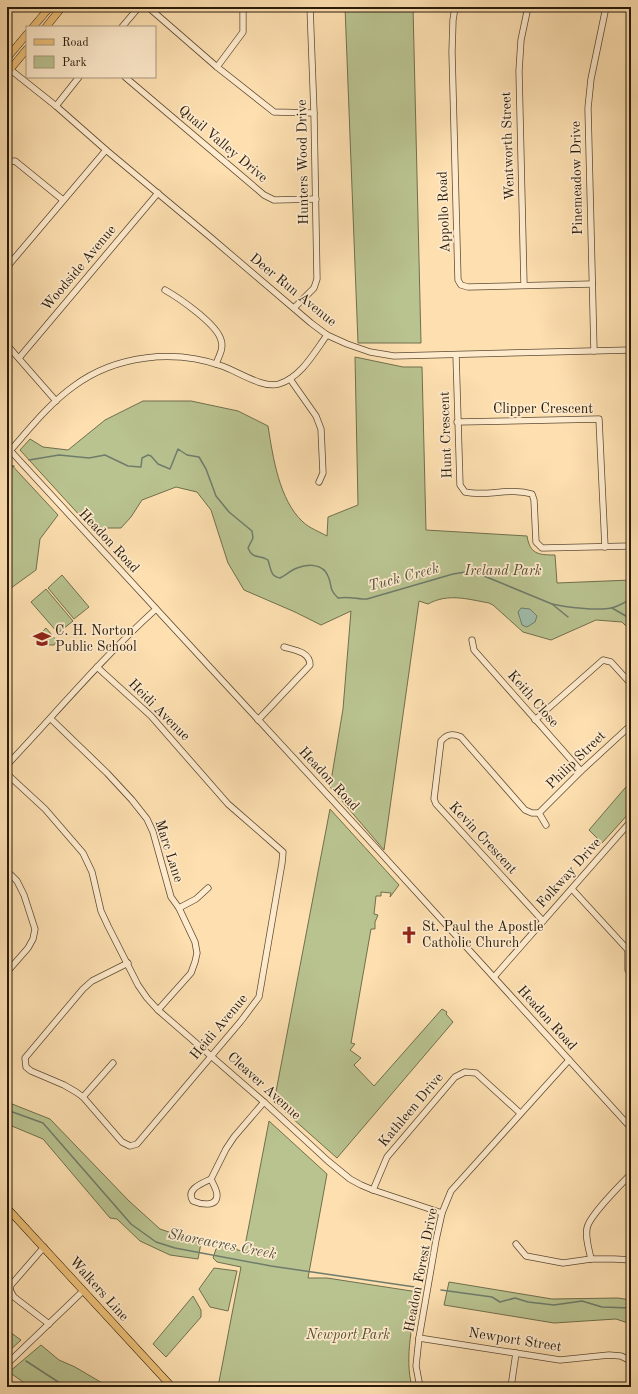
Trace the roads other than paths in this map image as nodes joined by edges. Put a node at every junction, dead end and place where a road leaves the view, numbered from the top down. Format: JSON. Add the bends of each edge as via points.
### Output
{"nodes":[{"id":1,"x":50,"y":7,"type":"edge"},
{"id":2,"x":62,"y":7,"type":"edge"},
{"id":3,"x":139,"y":7,"type":"edge"},
{"id":4,"x":148,"y":7,"type":"edge"},
{"id":5,"x":243,"y":7,"type":"edge"},
{"id":6,"x":310,"y":7,"type":"edge"},
{"id":7,"x":455,"y":7,"type":"edge"},
{"id":8,"x":528,"y":7,"type":"edge"},
{"id":9,"x":606,"y":7,"type":"edge"},
{"id":10,"x":34,"y":26,"type":"edge"},
{"id":11,"x":47,"y":26,"type":"edge"},
{"id":12,"x":123,"y":26,"type":"edge"},
{"id":13,"x":26,"y":35,"type":"edge"},
{"id":14,"x":26,"y":50,"type":"edge"},
{"id":15,"x":7,"y":58,"type":"edge"},
{"id":16,"x":217,"y":67,"type":"junction"},
{"id":17,"x":8,"y":69,"type":"edge"},
{"id":18,"x":79,"y":78,"type":"edge"},
{"id":19,"x":126,"y":78,"type":"edge"},
{"id":20,"x":56,"y":106,"type":"junction"},
{"id":21,"x":314,"y":113,"type":"junction"},
{"id":22,"x":106,"y":150,"type":"junction"},
{"id":23,"x":7,"y":162,"type":"edge"},
{"id":24,"x":158,"y":193,"type":"junction"},
{"id":25,"x":316,"y":199,"type":"junction"},
{"id":26,"x":63,"y":200,"type":"junction"},
{"id":27,"x":7,"y":267,"type":"edge"},
{"id":28,"x":524,"y":284,"type":"junction"},
{"id":29,"x":592,"y":284,"type":"junction"},
{"id":30,"x":165,"y":290,"type":"dead end"},
{"id":31,"x":294,"y":308,"type":"junction"},
{"id":32,"x":328,"y":335,"type":"junction"},
{"id":33,"x":7,"y":345,"type":"edge"},
{"id":34,"x":594,"y":350,"type":"junction"},
{"id":35,"x":631,"y":350,"type":"edge"},
{"id":36,"x":456,"y":355,"type":"junction"},
{"id":37,"x":19,"y":358,"type":"junction"},
{"id":38,"x":216,"y":364,"type":"junction"},
{"id":39,"x":290,"y":379,"type":"junction"},
{"id":40,"x":56,"y":401,"type":"junction"},
{"id":41,"x":457,"y":422,"type":"junction"},
{"id":42,"x":9,"y":449,"type":"edge"},
{"id":43,"x":319,"y":482,"type":"dead end"},
{"id":44,"x":631,"y":546,"type":"edge"},
{"id":45,"x":606,"y":547,"type":"junction"},
{"id":46,"x":156,"y":609,"type":"junction"},
{"id":47,"x":472,"y":640,"type":"dead end"},
{"id":48,"x":284,"y":647,"type":"dead end"},
{"id":49,"x":97,"y":667,"type":"junction"},
{"id":50,"x":631,"y":684,"type":"edge"},
{"id":51,"x":51,"y":718,"type":"junction"},
{"id":52,"x":258,"y":720,"type":"junction"},
{"id":53,"x":535,"y":720,"type":"junction"},
{"id":54,"x":631,"y":725,"type":"edge"},
{"id":55,"x":7,"y":765,"type":"edge"},
{"id":56,"x":581,"y":771,"type":"junction"},
{"id":57,"x":7,"y":774,"type":"edge"},
{"id":58,"x":539,"y":813,"type":"junction"},
{"id":59,"x":630,"y":824,"type":"edge"},
{"id":60,"x":546,"y":825,"type":"dead end"},
{"id":61,"x":7,"y":871,"type":"edge"},
{"id":62,"x":208,"y":888,"type":"dead end"},
{"id":63,"x":572,"y":889,"type":"junction"},
{"id":64,"x":179,"y":908,"type":"junction"},
{"id":65,"x":542,"y":921,"type":"junction"},
{"id":66,"x":630,"y":950,"type":"edge"},
{"id":67,"x":128,"y":964,"type":"junction"},
{"id":68,"x":7,"y":972,"type":"edge"},
{"id":69,"x":631,"y":974,"type":"edge"},
{"id":70,"x":494,"y":977,"type":"junction"},
{"id":71,"x":158,"y":1010,"type":"junction"},
{"id":72,"x":211,"y":1055,"type":"junction"},
{"id":73,"x":569,"y":1060,"type":"junction"},
{"id":74,"x":113,"y":1063,"type":"dead end"},
{"id":75,"x":83,"y":1097,"type":"junction"},
{"id":76,"x":264,"y":1102,"type":"junction"},
{"id":77,"x":520,"y":1113,"type":"junction"},
{"id":78,"x":631,"y":1128,"type":"edge"},
{"id":79,"x":631,"y":1174,"type":"edge"},
{"id":80,"x":211,"y":1179,"type":"junction"},
{"id":81,"x":373,"y":1190,"type":"junction"},
{"id":82,"x":7,"y":1208,"type":"edge"},
{"id":83,"x":442,"y":1213,"type":"junction"},
{"id":84,"x":516,"y":1244,"type":"dead end"},
{"id":85,"x":44,"y":1248,"type":"junction"},
{"id":86,"x":591,"y":1259,"type":"junction"},
{"id":87,"x":631,"y":1260,"type":"edge"},
{"id":88,"x":83,"y":1291,"type":"junction"},
{"id":89,"x":49,"y":1324,"type":"junction"},
{"id":90,"x":419,"y":1338,"type":"junction"},
{"id":91,"x":516,"y":1353,"type":"junction"},
{"id":92,"x":631,"y":1361,"type":"edge"},
{"id":93,"x":7,"y":1364,"type":"edge"},
{"id":94,"x":172,"y":1387,"type":"edge"},
{"id":95,"x":420,"y":1387,"type":"edge"},
{"id":96,"x":511,"y":1387,"type":"edge"}],
"edges":[{"from":1,"to":10,"type":"main road"},
{"from":2,"to":11,"type":"main road"},
{"from":3,"to":12,"type":"street"},
{"from":4,"to":16,"type":"street"},
{"from":5,"to":16,"type":"street","via":[[243,32]]},
{"from":6,"to":21,"type":"street","name":"Hunters Wood Drive"},
{"from":7,"to":28,"type":"street","name":"Appollo Road","via":[[452,52],[458,280],[461,285],[468,287]]},
{"from":8,"to":28,"type":"street","name":"Wentworth Street","via":[[518,71]]},
{"from":9,"to":29,"type":"street","name":"Pinemeadow Drive","via":[[588,102]]},
{"from":13,"to":15,"type":"main road"},
{"from":14,"to":17,"type":"main road"},
{"from":16,"to":21,"type":"street","via":[[274,112]]},
{"from":17,"to":20,"type":"street","name":"Deer Run Avenue"},
{"from":18,"to":20,"type":"street"},
{"from":19,"to":25,"type":"street","name":"Quail Valley Drive","via":[[264,195],[274,200]]},
{"from":20,"to":22,"type":"street","name":"Deer Run Avenue"},
{"from":21,"to":25,"type":"street","name":"Hunters Wood Drive"},
{"from":22,"to":24,"type":"street","name":"Deer Run Avenue"},
{"from":22,"to":26,"type":"street"},
{"from":23,"to":26,"type":"street","via":[[15,161]]},
{"from":24,"to":31,"type":"street","name":"Deer Run Avenue"},
{"from":24,"to":37,"type":"street","name":"Woodside Avenue"},
{"from":25,"to":31,"type":"street","name":"Hunters Wood Drive","via":[[317,280],[314,288]]},
{"from":26,"to":27,"type":"street"},
{"from":28,"to":29,"type":"street","name":"Appollo Road"},
{"from":29,"to":34,"type":"street","name":"Pinemeadow Drive"},
{"from":30,"to":38,"type":"street","via":[[198,313],[219,334],[222,349]]},
{"from":31,"to":32,"type":"street","name":"Deer Run Avenue"},
{"from":32,"to":36,"type":"street","name":"Deer Run Avenue","via":[[370,352],[388,355]]},
{"from":32,"to":39,"type":"street","via":[[298,374]]},
{"from":33,"to":37,"type":"street"},
{"from":34,"to":35,"type":"street","name":"Deer Run Avenue"},
{"from":34,"to":36,"type":"street","name":"Deer Run Avenue"},
{"from":36,"to":41,"type":"street","name":"Hunt Crescent"},
{"from":37,"to":40,"type":"street"},
{"from":38,"to":39,"type":"street","via":[[261,383],[278,385]]},
{"from":38,"to":40,"type":"street","via":[[178,357],[133,360],[111,366],[93,375],[75,385]]},
{"from":39,"to":43,"type":"street","via":[[316,416],[321,429],[323,473]]},
{"from":40,"to":42,"type":"street"},
{"from":41,"to":45,"type":"street","name":"Hunt Crescent","via":[[460,485],[465,492],[474,494],[522,491],[532,494],[536,542],[542,548]]},
{"from":41,"to":45,"type":"street","name":"Clipper Crescent","via":[[599,419]]},
{"from":42,"to":46,"type":"street","name":"Headon Road"},
{"from":44,"to":45,"type":"street","name":"Hunt Crescent"},
{"from":46,"to":49,"type":"street"},
{"from":46,"to":52,"type":"street","name":"Headon Road"},
{"from":47,"to":53,"type":"street","name":"Keith Close","via":[[474,650]]},
{"from":48,"to":52,"type":"street","via":[[304,654],[310,665]]},
{"from":49,"to":51,"type":"street"},
{"from":49,"to":72,"type":"street","name":"Heidi Avenue","via":[[151,716],[228,804],[283,852],[259,997]]},
{"from":50,"to":53,"type":"street","via":[[611,662],[603,660]]},
{"from":51,"to":55,"type":"street"},
{"from":51,"to":64,"type":"street","name":"Marc Lane","via":[[132,800],[147,819],[171,897]]},
{"from":52,"to":70,"type":"street","name":"Headon Road"},
{"from":53,"to":56,"type":"street","name":"Keith Close"},
{"from":54,"to":56,"type":"street","name":"Philip Street"},
{"from":56,"to":58,"type":"street","name":"Philip Street"},
{"from":57,"to":67,"type":"street","name":"Cleaver Avenue","via":[[45,810],[83,853],[92,872],[101,911]]},
{"from":58,"to":60,"type":"street"},
{"from":58,"to":65,"type":"street","name":"Kevin Crescent","via":[[525,810],[461,737],[455,734],[446,736],[441,741],[434,799],[436,804]]},
{"from":59,"to":63,"type":"street","name":"Folkway Drive"},
{"from":61,"to":68,"type":"street","via":[[17,881],[24,895],[35,929],[28,948]]},
{"from":62,"to":64,"type":"street","via":[[196,899]]},
{"from":63,"to":65,"type":"street","name":"Folkway Drive"},
{"from":63,"to":66,"type":"street"},
{"from":64,"to":71,"type":"street","name":"Marc Lane","via":[[195,942],[197,953],[191,973]]},
{"from":65,"to":70,"type":"street","name":"Folkway Drive"},
{"from":66,"to":69,"type":"street","via":[[628,970]]},
{"from":67,"to":71,"type":"street","name":"Cleaver Avenue","via":[[138,985]]},
{"from":67,"to":75,"type":"street","name":"Heidi Avenue","via":[[92,981],[83,989],[25,1058],[26,1067],[31,1071],[64,1085]]},
{"from":70,"to":73,"type":"street","name":"Headon Road"},
{"from":71,"to":72,"type":"street","name":"Cleaver Avenue"},
{"from":72,"to":75,"type":"street","name":"Heidi Avenue","via":[[136,1144],[130,1146],[122,1142]]},
{"from":72,"to":76,"type":"street","name":"Cleaver Avenue"},
{"from":73,"to":77,"type":"street","name":"Headon Forest Drive"},
{"from":73,"to":78,"type":"street","name":"Headon Road"},
{"from":74,"to":75,"type":"street"},
{"from":76,"to":80,"type":"street","via":[[230,1143]]},
{"from":76,"to":81,"type":"street","name":"Cleaver Avenue","via":[[338,1169],[361,1186]]},
{"from":77,"to":81,"type":"street","name":"Kathleen Drive","via":[[476,1073],[460,1074],[387,1157]]},
{"from":77,"to":83,"type":"street","name":"Headon Forest Drive","via":[[451,1191]]},
{"from":79,"to":86,"type":"street","via":[[588,1225]]},
{"from":80,"to":80,"type":"street","via":[[217,1195],[216,1200],[208,1204],[193,1200],[190,1197],[193,1188]]},
{"from":81,"to":83,"type":"street","name":"Cleaver Avenue"},
{"from":82,"to":85,"type":"main road","name":"Walkers Line"},
{"from":83,"to":90,"type":"street","name":"Headon Forest Drive"},
{"from":84,"to":86,"type":"street","via":[[526,1256],[534,1258],[563,1263]]},
{"from":85,"to":88,"type":"main road","name":"Walkers Line"},
{"from":85,"to":89,"type":"street","via":[[11,1285],[10,1290],[14,1297]]},
{"from":86,"to":87,"type":"street"},
{"from":88,"to":89,"type":"street"},
{"from":88,"to":94,"type":"main road","name":"Walkers Line"},
{"from":89,"to":93,"type":"street"},
{"from":90,"to":91,"type":"street","name":"Newport Street"},
{"from":90,"to":95,"type":"street","name":"Headon Forest Drive","via":[[416,1366]]},
{"from":91,"to":92,"type":"street","name":"Newport Street","via":[[560,1360],[609,1355]]},
{"from":91,"to":96,"type":"street"}]}
